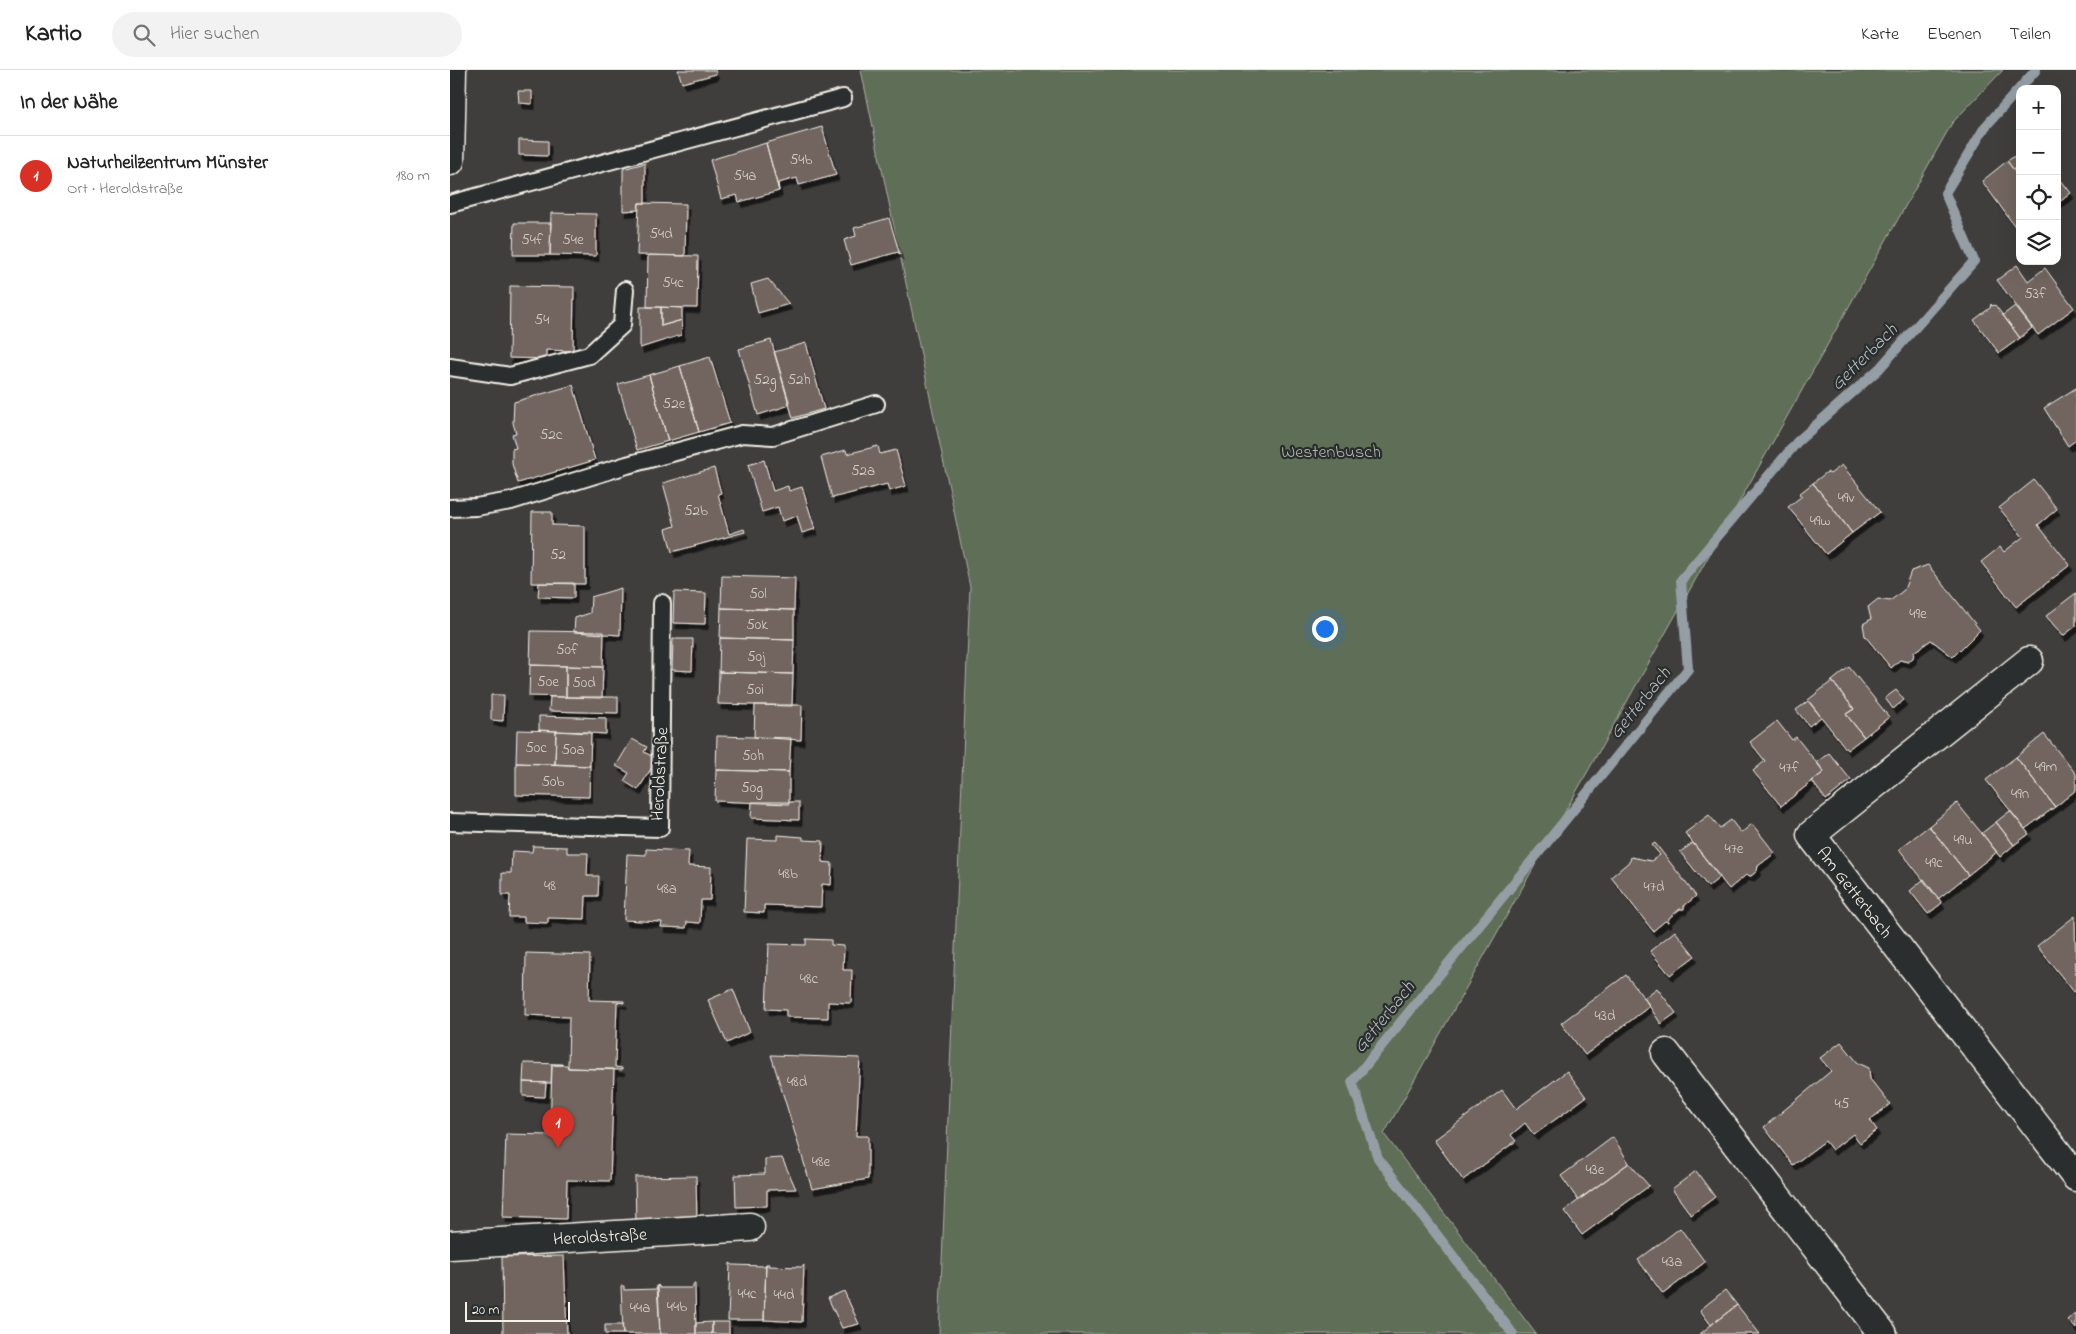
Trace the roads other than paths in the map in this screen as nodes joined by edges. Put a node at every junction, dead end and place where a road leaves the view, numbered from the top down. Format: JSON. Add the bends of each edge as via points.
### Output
{"nodes":[{"id":1,"x":451,"y":85,"type":"edge"},
{"id":2,"x":843,"y":98,"type":"dead end"},
{"id":3,"x":450,"y":161,"type":"edge"},
{"id":4,"x":450,"y":204,"type":"edge"},
{"id":5,"x":625,"y":290,"type":"dead end"},
{"id":6,"x":450,"y":367,"type":"edge"},
{"id":7,"x":876,"y":404,"type":"dead end"},
{"id":8,"x":450,"y":508,"type":"edge"},
{"id":9,"x":662,"y":603,"type":"dead end"},
{"id":10,"x":2029,"y":661,"type":"dead end"},
{"id":11,"x":450,"y":822,"type":"edge"},
{"id":12,"x":1666,"y":1053,"type":"dead end"},
{"id":13,"x":2074,"y":1171,"type":"edge"},
{"id":14,"x":750,"y":1227,"type":"dead end"},
{"id":15,"x":450,"y":1245,"type":"edge"},
{"id":16,"x":1883,"y":1334,"type":"edge"}],
"edges":[{"from":1,"to":3,"type":"street"},
{"from":2,"to":4,"type":"lane"},
{"from":5,"to":6,"type":"lane","via":[[622,325],[589,355],[510,376]]},
{"from":7,"to":8,"type":"lane","via":[[773,436],[742,434],[511,501]]},
{"from":9,"to":11,"type":"lane","name":"Heroldstraße","via":[[660,828]]},
{"from":10,"to":13,"type":"street","name":"Am Getterbach","via":[[1811,835]]},
{"from":12,"to":16,"type":"street"},
{"from":14,"to":15,"type":"street","name":"Heroldstraße"}]}
